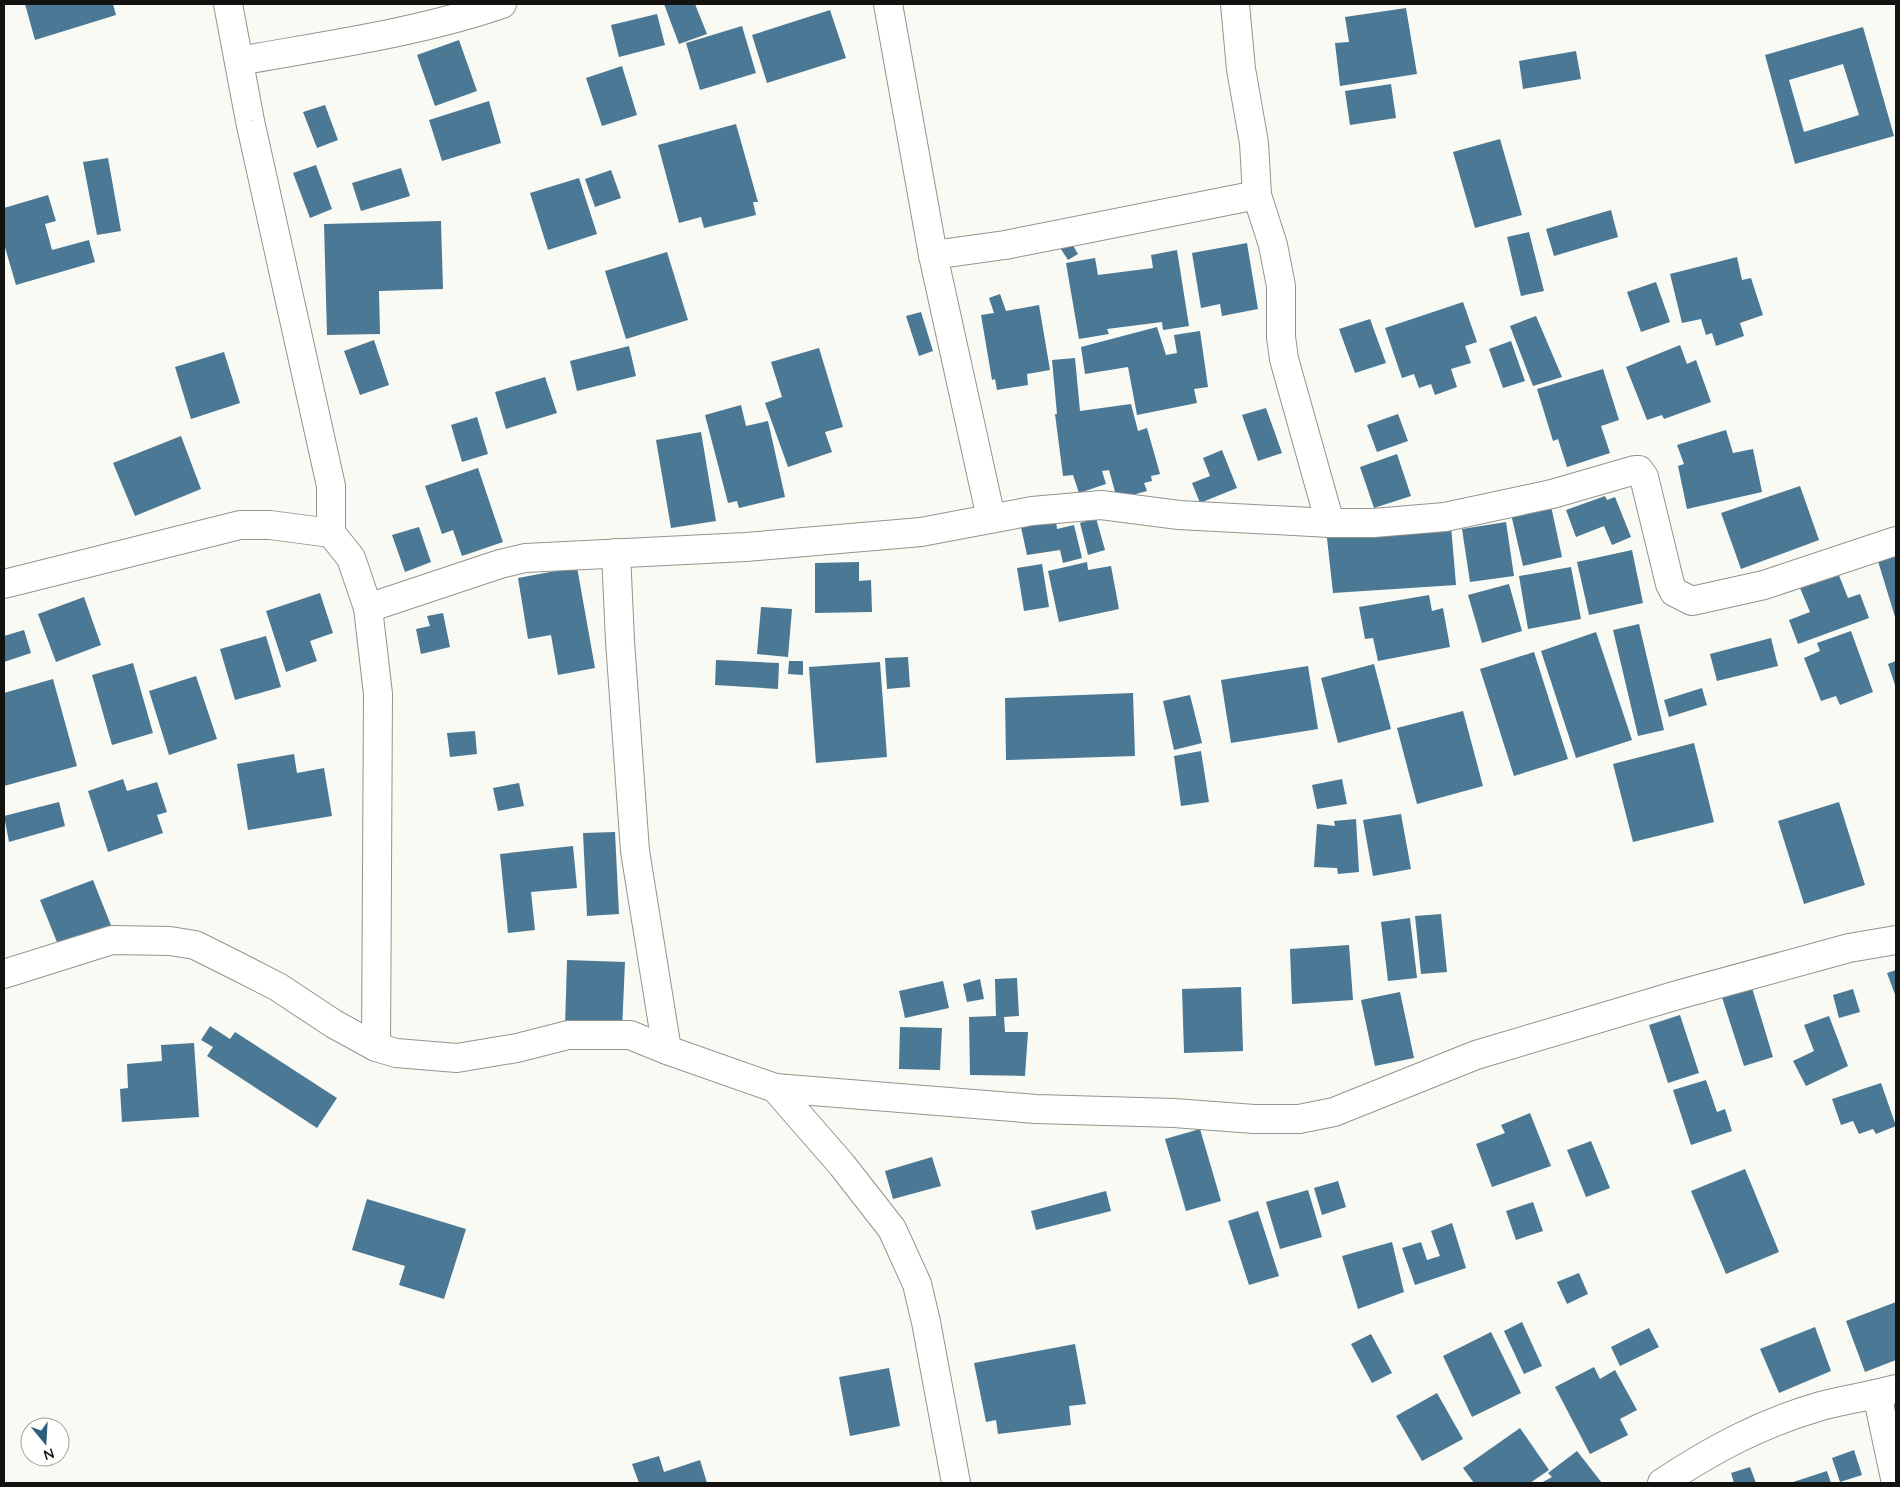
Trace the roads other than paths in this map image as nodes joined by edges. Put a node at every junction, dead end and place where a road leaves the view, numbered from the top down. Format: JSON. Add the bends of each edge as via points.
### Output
{"nodes":[{"id":1,"x":228,"y":4,"type":"edge"},
{"id":2,"x":502,"y":4,"type":"edge"},
{"id":3,"x":888,"y":4,"type":"edge"},
{"id":4,"x":1234,"y":4,"type":"edge"},
{"id":5,"x":240,"y":60,"type":"junction"},
{"id":6,"x":1257,"y":195,"type":"junction"},
{"id":7,"x":933,"y":255,"type":"junction"},
{"id":8,"x":991,"y":518,"type":"junction"},
{"id":9,"x":1330,"y":523,"type":"junction"},
{"id":10,"x":331,"y":532,"type":"junction"},
{"id":11,"x":1896,"y":541,"type":"edge"},
{"id":12,"x":616,"y":553,"type":"junction"},
{"id":13,"x":4,"y":584,"type":"edge"},
{"id":14,"x":368,"y":608,"type":"junction"},
{"id":15,"x":1896,"y":940,"type":"edge"},
{"id":16,"x":4,"y":974,"type":"edge"},
{"id":17,"x":376,"y":1047,"type":"junction"},
{"id":18,"x":666,"y":1050,"type":"junction"},
{"id":19,"x":775,"y":1088,"type":"junction"},
{"id":20,"x":1887,"y":1391,"type":"edge"},
{"id":21,"x":956,"y":1483,"type":"edge"},
{"id":22,"x":1662,"y":1483,"type":"edge"},
{"id":23,"x":1896,"y":1483,"type":"edge"}],
"edges":[{"from":1,"to":5,"type":"street"},
{"from":2,"to":5,"type":"street","via":[[376,36]]},
{"from":3,"to":7,"type":"street"},
{"from":4,"to":6,"type":"street","via":[[1254,143]]},
{"from":5,"to":10,"type":"street","via":[[250,121],[330,486]]},
{"from":6,"to":7,"type":"street","via":[[1005,245]]},
{"from":6,"to":9,"type":"street","via":[[1273,245],[1281,286],[1284,359]]},
{"from":7,"to":8,"type":"street"},
{"from":8,"to":9,"type":"street","via":[[1101,505],[1179,515]]},
{"from":8,"to":12,"type":"street","via":[[903,533],[746,548]]},
{"from":9,"to":11,"type":"street","via":[[1445,517],[1552,494],[1628,470],[1639,470],[1644,477],[1670,584],[1674,592],[1692,601],[1764,585]]},
{"from":10,"to":13,"type":"street","via":[[240,525]]},
{"from":10,"to":14,"type":"street","via":[[351,558]]},
{"from":12,"to":14,"type":"street","via":[[517,560]]},
{"from":12,"to":18,"type":"street","via":[[635,851]]},
{"from":14,"to":17,"type":"street","via":[[378,694]]},
{"from":15,"to":19,"type":"street","via":[[1849,948],[1476,1055],[1334,1112],[1316,1116],[1254,1119],[1036,1109]]},
{"from":16,"to":17,"type":"street","via":[[112,940],[195,945],[278,987]]},
{"from":17,"to":18,"type":"street","via":[[396,1053],[458,1058],[568,1035],[630,1035]]},
{"from":18,"to":19,"type":"street"},
{"from":19,"to":21,"type":"street","via":[[892,1229],[917,1284]]},
{"from":20,"to":22,"type":"street","via":[[1822,1406],[1762,1427],[1706,1454]]},
{"from":20,"to":23,"type":"street"}]}
